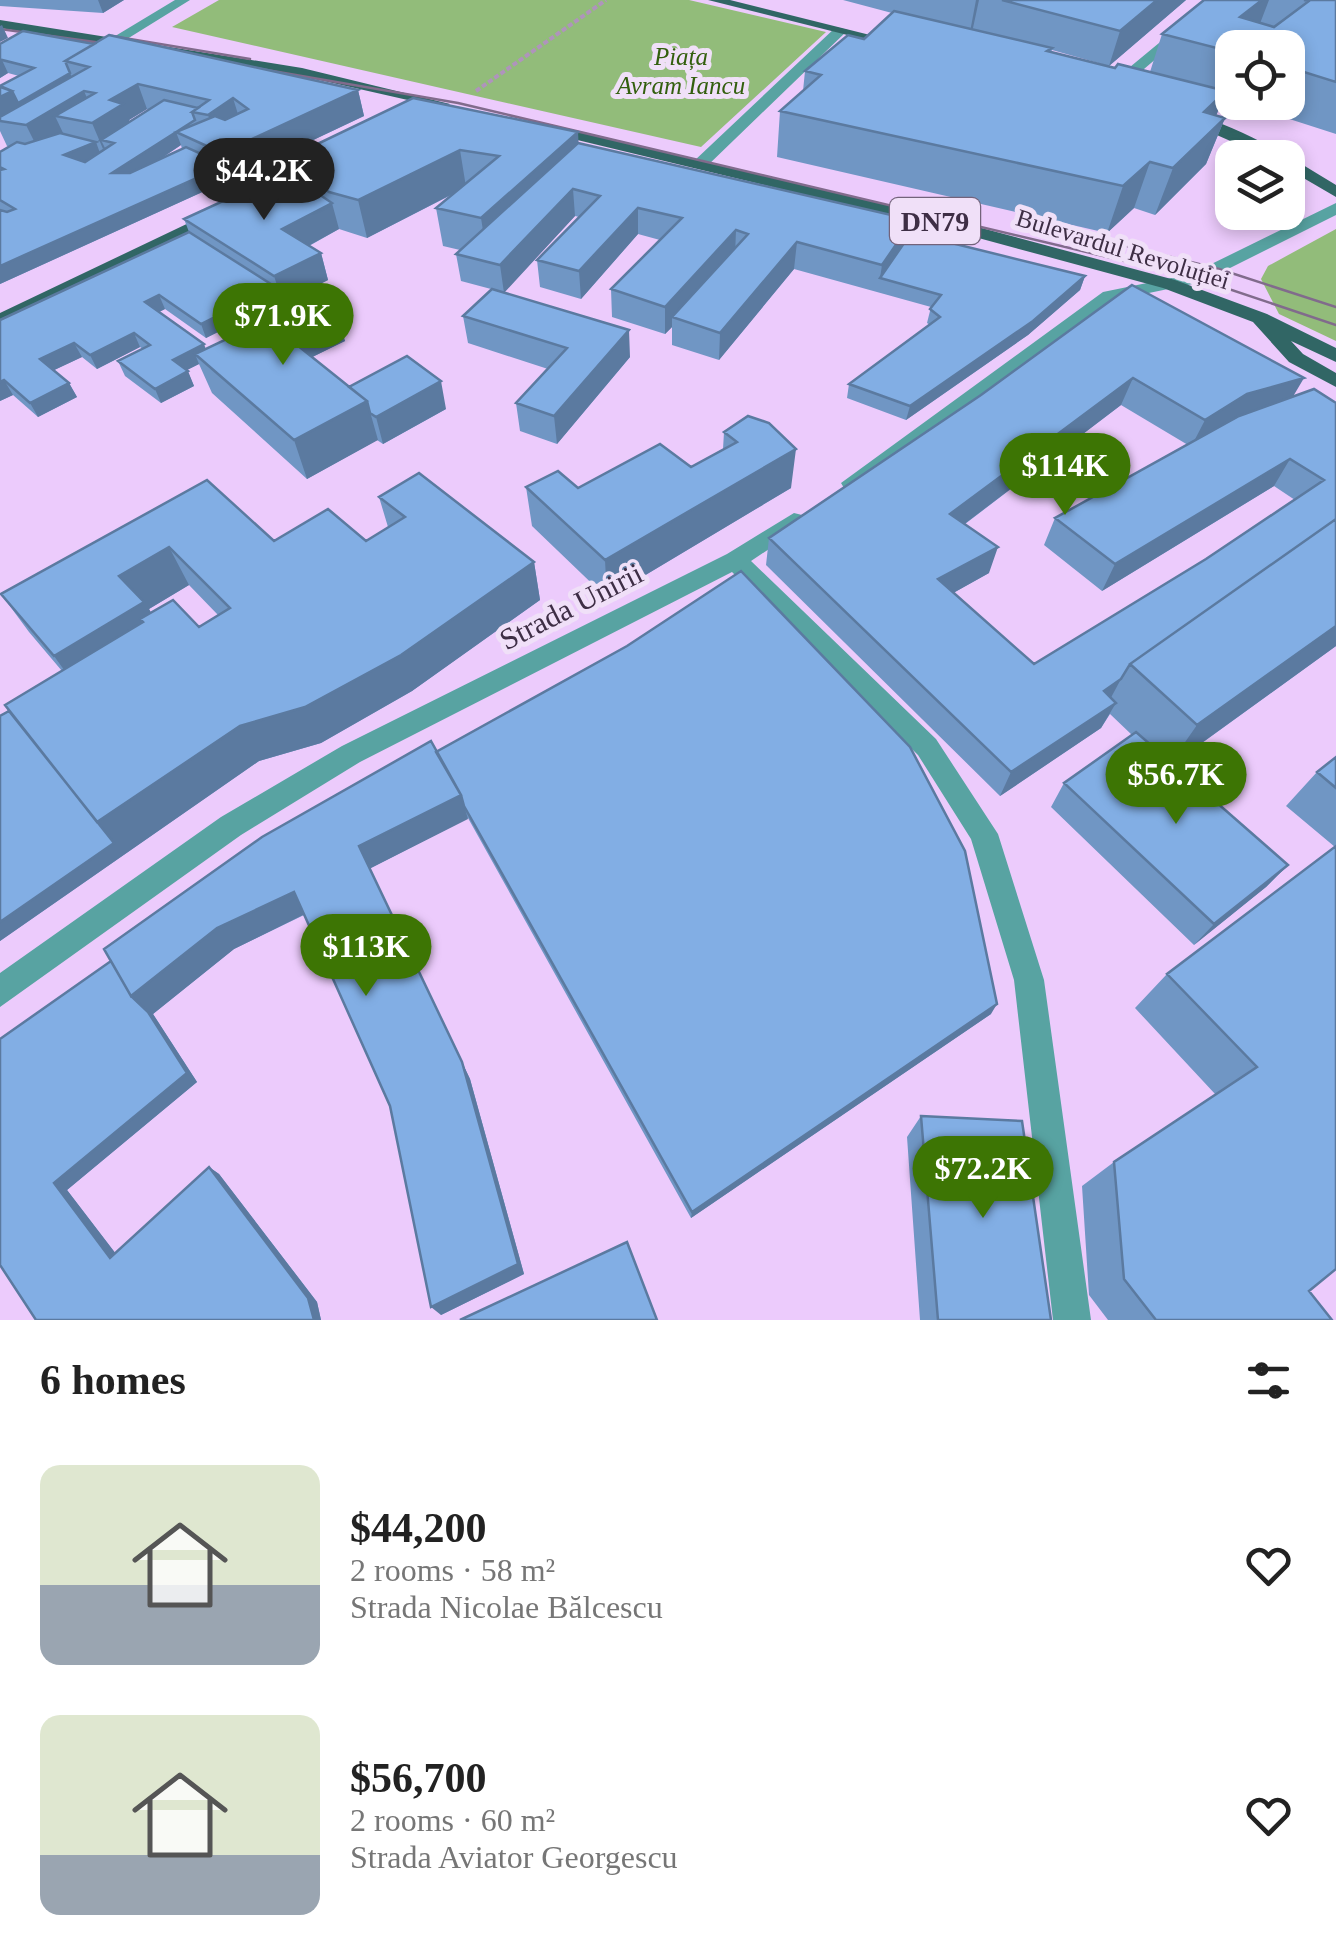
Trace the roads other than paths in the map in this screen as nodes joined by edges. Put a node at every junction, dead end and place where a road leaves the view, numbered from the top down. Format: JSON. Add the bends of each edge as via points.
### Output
{"nodes":[{"id":1,"x":184,"y":0,"type":"edge"},
{"id":2,"x":714,"y":0,"type":"edge"},
{"id":3,"x":1218,"y":0,"type":"edge"},
{"id":4,"x":0,"y":24,"type":"edge"},
{"id":5,"x":36,"y":29,"type":"junction"},
{"id":6,"x":841,"y":30,"type":"junction"},
{"id":7,"x":18,"y":39,"type":"edge"},
{"id":8,"x":114,"y":41,"type":"junction"},
{"id":9,"x":917,"y":48,"type":"edge"},
{"id":10,"x":1089,"y":88,"type":"edge"},
{"id":11,"x":1108,"y":92,"type":"junction"},
{"id":12,"x":1125,"y":98,"type":"edge"},
{"id":13,"x":453,"y":106,"type":"edge"},
{"id":14,"x":1178,"y":114,"type":"edge"},
{"id":15,"x":529,"y":124,"type":"edge"},
{"id":16,"x":1249,"y":140,"type":"edge"},
{"id":17,"x":699,"y":165,"type":"junction"},
{"id":18,"x":1305,"y":173,"type":"edge"},
{"id":19,"x":1336,"y":192,"type":"edge"},
{"id":20,"x":229,"y":208,"type":"edge"},
{"id":21,"x":1336,"y":208,"type":"edge"},
{"id":22,"x":1169,"y":284,"type":"junction"},
{"id":23,"x":1260,"y":318,"type":"junction"},
{"id":24,"x":0,"y":320,"type":"edge"},
{"id":25,"x":1336,"y":356,"type":"edge"},
{"id":26,"x":1336,"y":381,"type":"edge"},
{"id":27,"x":838,"y":492,"type":"edge"},
{"id":28,"x":808,"y":512,"type":"edge"},
{"id":29,"x":735,"y":560,"type":"junction"},
{"id":30,"x":0,"y":992,"type":"edge"},
{"id":31,"x":1072,"y":1320,"type":"edge"}],
"edges":[{"from":1,"to":8,"type":"street"},
{"from":2,"to":6,"type":"main road"},
{"from":3,"to":11,"type":"street"},
{"from":4,"to":5,"type":"main road"},
{"from":5,"to":7,"type":"street"},
{"from":5,"to":8,"type":"main road"},
{"from":6,"to":9,"type":"main road"},
{"from":6,"to":17,"type":"street"},
{"from":8,"to":13,"type":"main road","via":[[302,72],[426,107]]},
{"from":10,"to":11,"type":"main road"},
{"from":11,"to":12,"type":"main road"},
{"from":14,"to":16,"type":"main road"},
{"from":15,"to":17,"type":"main road","number":"DN79"},
{"from":17,"to":22,"type":"main road","name":"Bulevardul Revoluției","number":"DN79"},
{"from":18,"to":19,"type":"main road"},
{"from":20,"to":24,"type":"main road"},
{"from":21,"to":22,"type":"street","via":[[1219,269]]},
{"from":22,"to":23,"type":"main road","name":"Bulevardul Revoluției","number":"DN79"},
{"from":22,"to":27,"type":"street","via":[[1109,296]]},
{"from":23,"to":25,"type":"main road"},
{"from":23,"to":26,"type":"main road","name":"Bulevardul Revoluției","number":"DN79","via":[[1296,358]]},
{"from":28,"to":29,"type":"street","name":"Strada Unirii"},
{"from":29,"to":30,"type":"street","name":"Strada Unirii","via":[[351,754],[231,826]]},
{"from":29,"to":31,"type":"street","via":[[928,747],[984,834],[1029,980]]}]}
